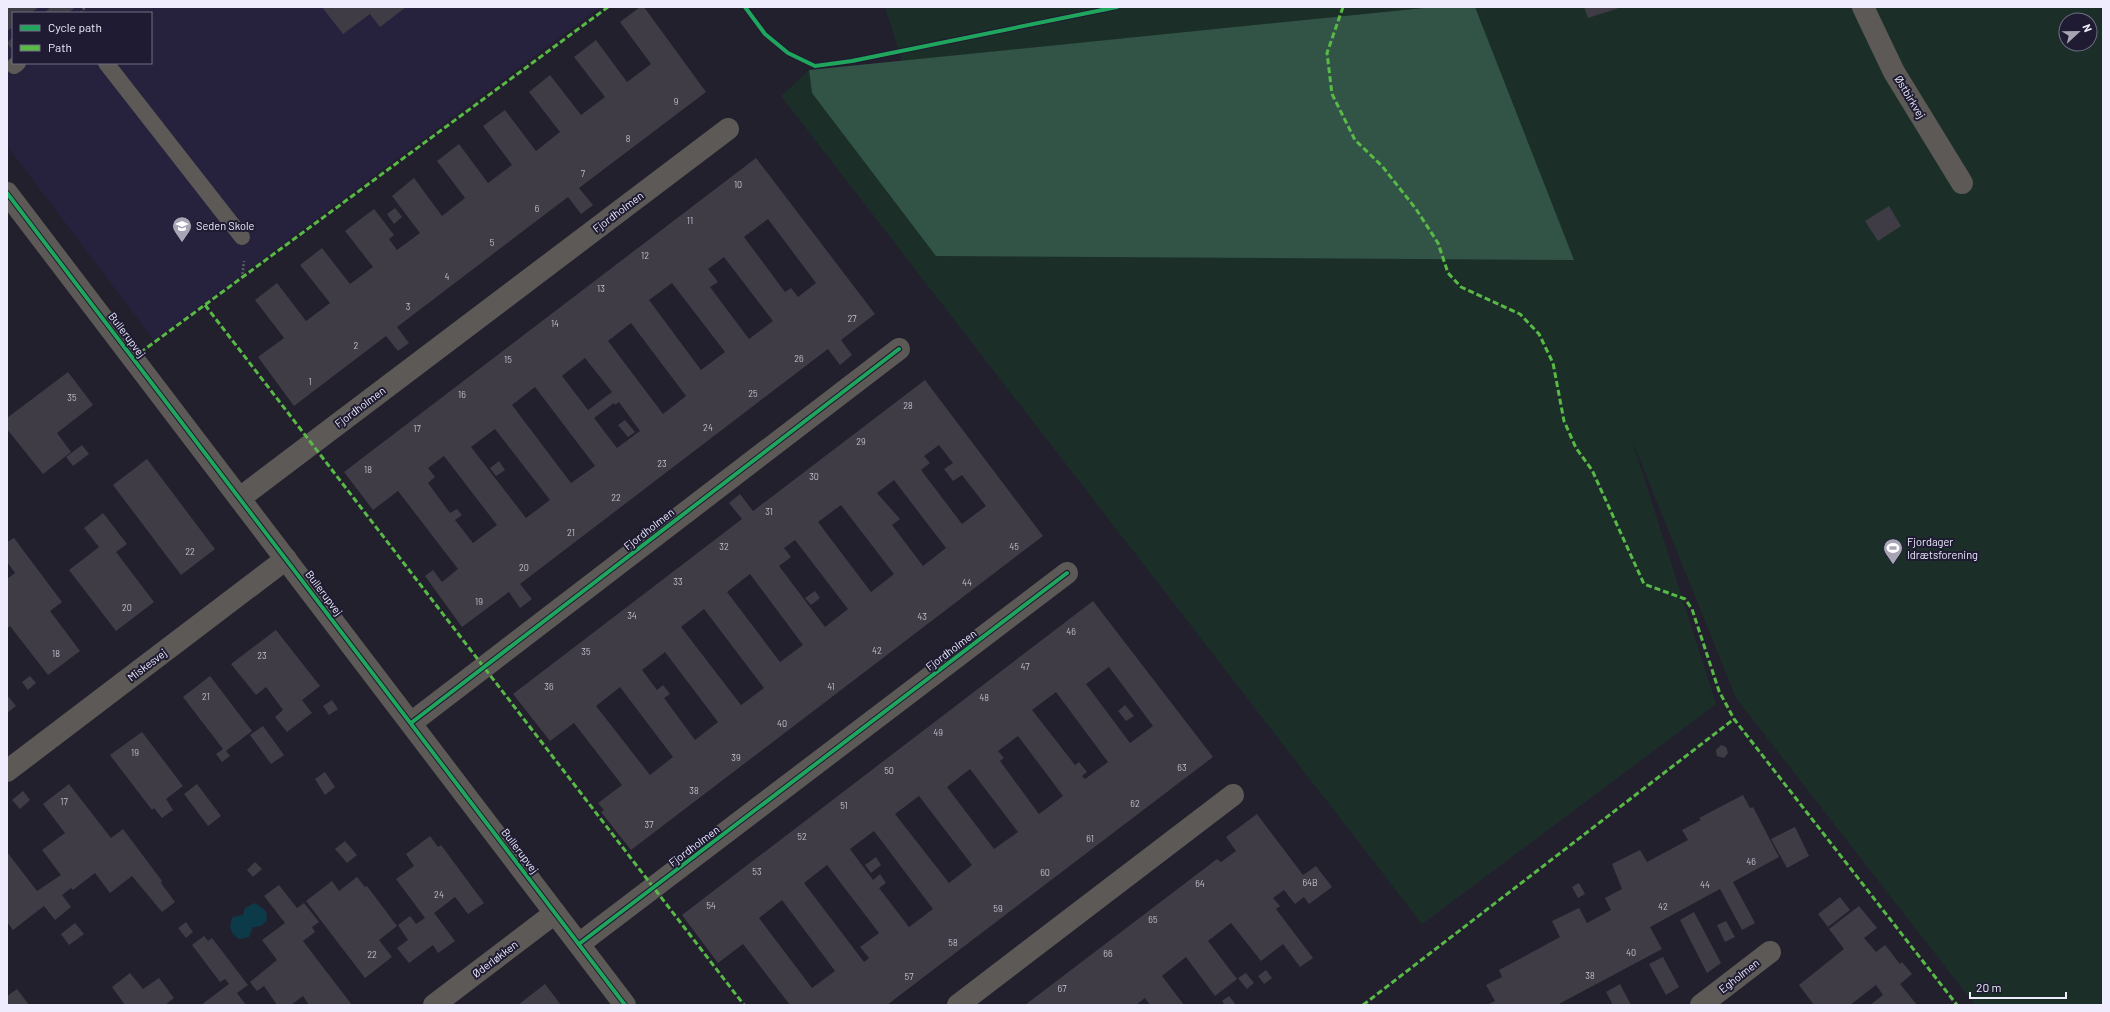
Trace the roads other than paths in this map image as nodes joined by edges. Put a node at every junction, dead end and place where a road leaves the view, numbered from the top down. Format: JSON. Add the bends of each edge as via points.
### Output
{"nodes":[{"id":1,"x":1863,"y":7,"type":"edge"},
{"id":2,"x":107,"y":64,"type":"edge"},
{"id":3,"x":728,"y":129,"type":"dead end"},
{"id":4,"x":1962,"y":184,"type":"dead end"},
{"id":5,"x":7,"y":192,"type":"edge"},
{"id":6,"x":242,"y":237,"type":"dead end"},
{"id":7,"x":899,"y":349,"type":"dead end"},
{"id":8,"x":240,"y":498,"type":"junction"},
{"id":9,"x":286,"y":559,"type":"junction"},
{"id":10,"x":1067,"y":573,"type":"dead end"},
{"id":11,"x":411,"y":723,"type":"junction"},
{"id":12,"x":7,"y":771,"type":"edge"},
{"id":13,"x":1233,"y":795,"type":"dead end"},
{"id":14,"x":555,"y":913,"type":"junction"},
{"id":15,"x":579,"y":944,"type":"junction"},
{"id":16,"x":1770,"y":952,"type":"dead end"},
{"id":17,"x":1706,"y":1004,"type":"edge"},
{"id":18,"x":434,"y":1005,"type":"edge"},
{"id":19,"x":625,"y":1005,"type":"edge"},
{"id":20,"x":958,"y":1005,"type":"edge"}],
"edges":[{"from":1,"to":4,"type":"street","name":"Østbirkvej","via":[[1894,72]]},
{"from":2,"to":6,"type":"lane"},
{"from":3,"to":8,"type":"street","name":"Fjordholmen"},
{"from":5,"to":8,"type":"street","name":"Bullerupvej"},
{"from":7,"to":11,"type":"street","name":"Fjordholmen"},
{"from":8,"to":9,"type":"street","name":"Bullerupvej"},
{"from":9,"to":11,"type":"street","name":"Bullerupvej"},
{"from":9,"to":12,"type":"street","name":"Miskesvej"},
{"from":10,"to":15,"type":"street","name":"Fjordholmen"},
{"from":11,"to":14,"type":"street","name":"Bullerupvej"},
{"from":13,"to":20,"type":"street"},
{"from":14,"to":15,"type":"street","name":"Bullerupvej"},
{"from":14,"to":18,"type":"street","name":"Øderløkken"},
{"from":15,"to":19,"type":"street","name":"Bullerupvej"},
{"from":16,"to":17,"type":"street","name":"Egholmen"}]}
